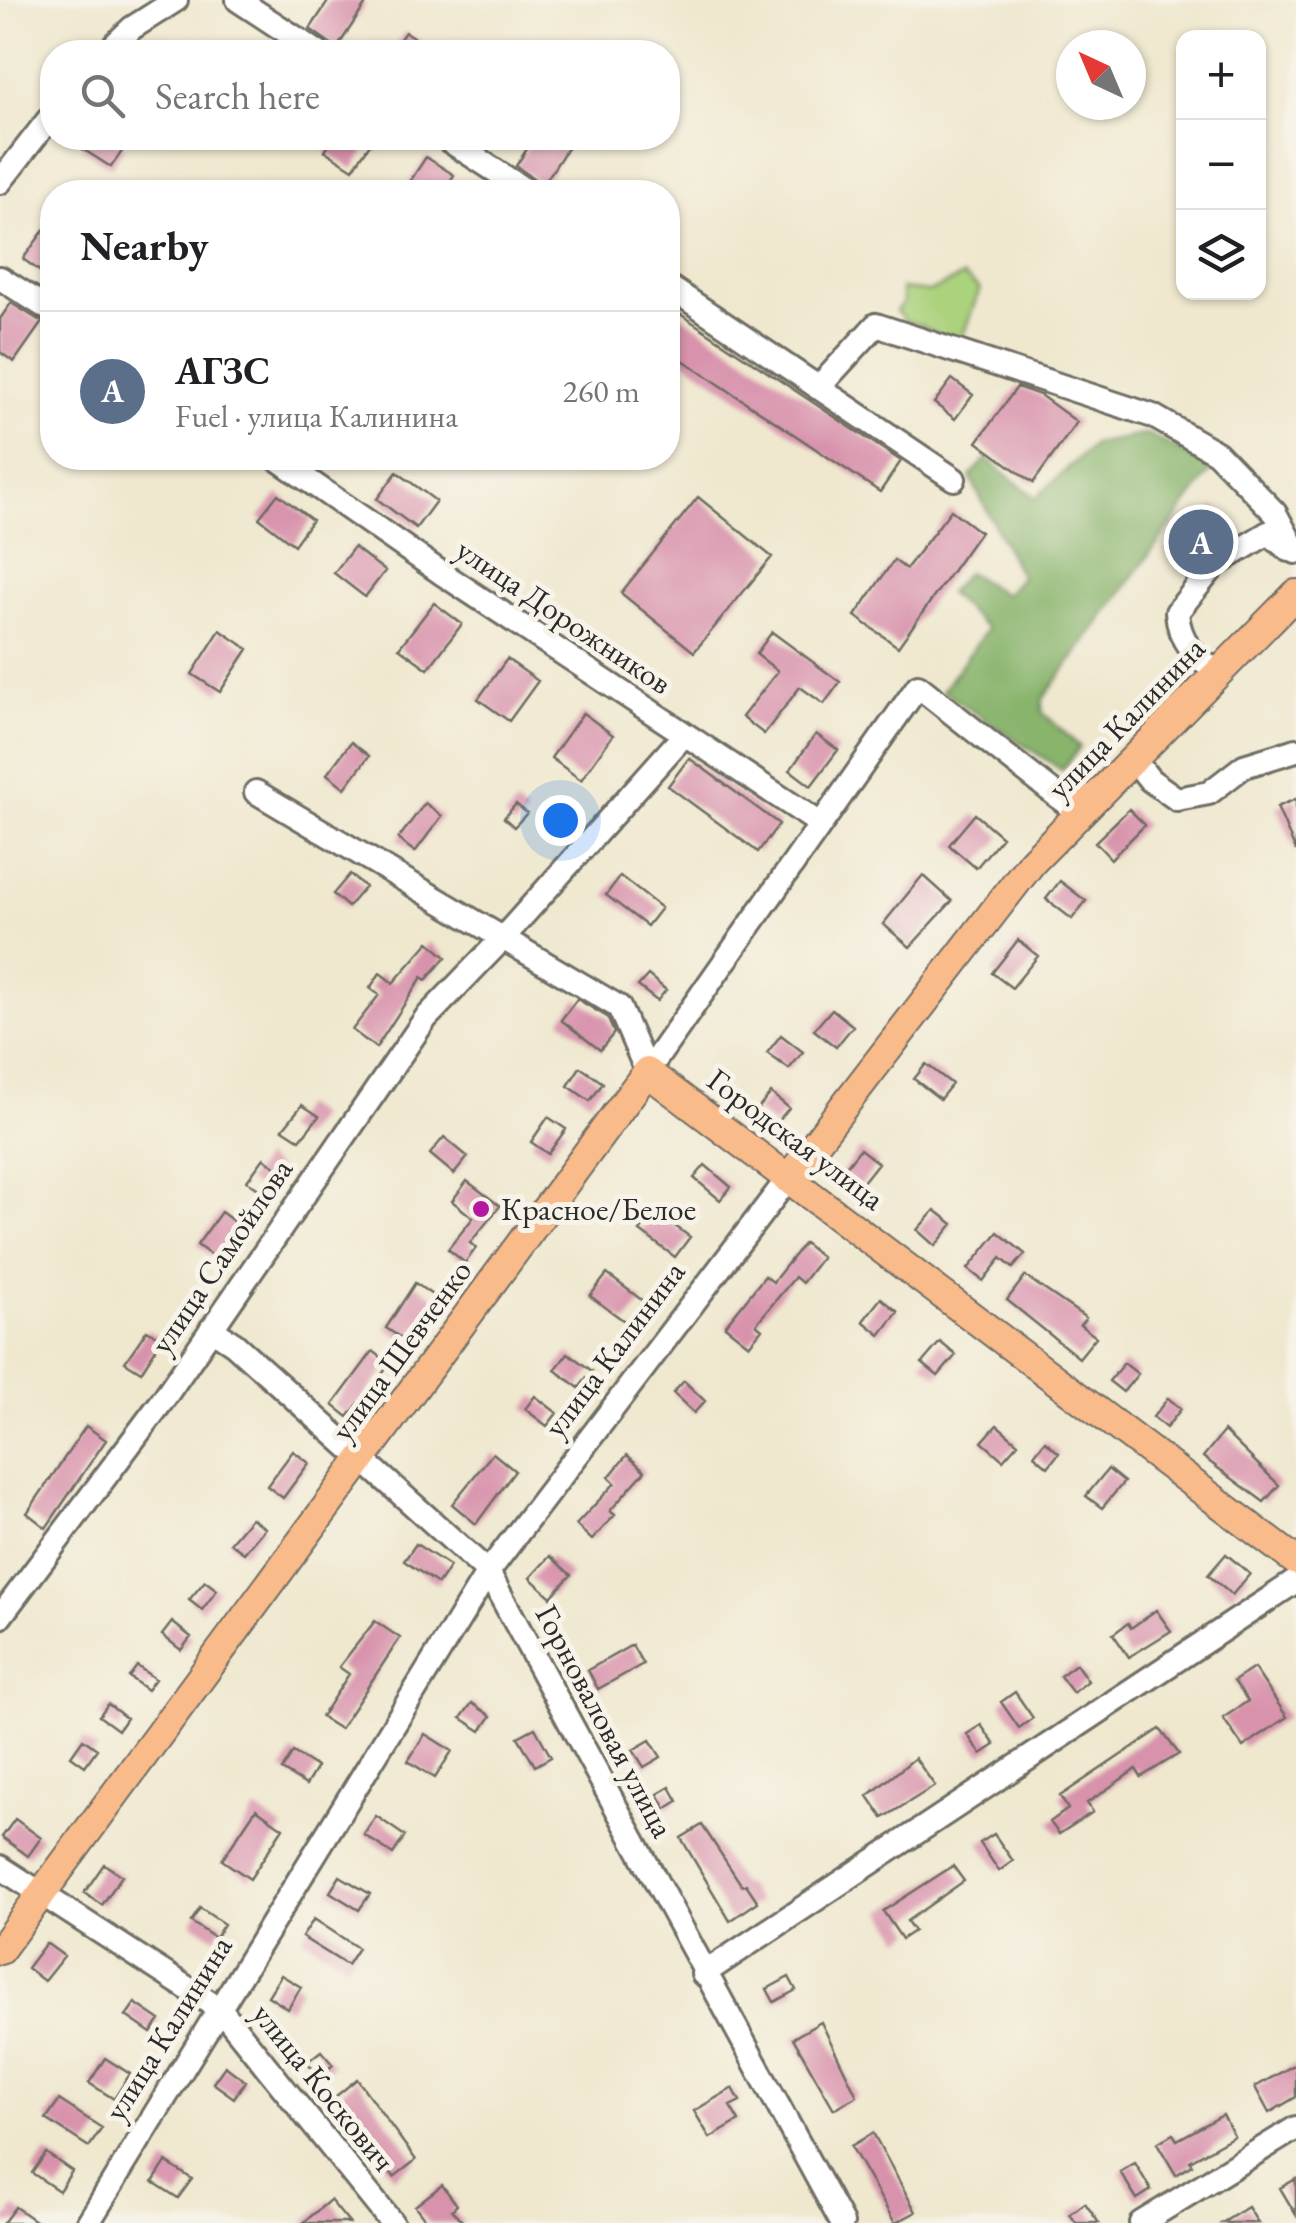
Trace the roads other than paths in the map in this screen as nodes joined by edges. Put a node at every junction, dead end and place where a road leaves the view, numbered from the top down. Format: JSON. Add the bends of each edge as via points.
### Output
{"nodes":[{"id":1,"x":176,"y":0,"type":"edge"},
{"id":2,"x":238,"y":0,"type":"edge"},
{"id":3,"x":120,"y":40,"type":"edge"},
{"id":4,"x":299,"y":40,"type":"edge"},
{"id":5,"x":40,"y":130,"type":"edge"},
{"id":6,"x":463,"y":150,"type":"edge"},
{"id":7,"x":510,"y":180,"type":"edge"},
{"id":8,"x":0,"y":182,"type":"edge"},
{"id":9,"x":0,"y":278,"type":"edge"},
{"id":10,"x":680,"y":294,"type":"edge"},
{"id":11,"x":40,"y":303,"type":"edge"},
{"id":12,"x":818,"y":388,"type":"junction"},
{"id":13,"x":294,"y":470,"type":"edge"},
{"id":14,"x":954,"y":479,"type":"dead end"},
{"id":15,"x":1296,"y":554,"type":"edge"},
{"id":16,"x":1296,"y":594,"type":"edge"},
{"id":17,"x":1218,"y":673,"type":"junction"},
{"id":18,"x":684,"y":735,"type":"junction"},
{"id":19,"x":1296,"y":750,"type":"edge"},
{"id":20,"x":1134,"y":761,"type":"junction"},
{"id":21,"x":256,"y":792,"type":"dead end"},
{"id":22,"x":1080,"y":814,"type":"junction"},
{"id":23,"x":819,"y":823,"type":"junction"},
{"id":24,"x":504,"y":938,"type":"junction"},
{"id":25,"x":646,"y":1072,"type":"junction"},
{"id":26,"x":790,"y":1176,"type":"junction"},
{"id":27,"x":211,"y":1329,"type":"junction"},
{"id":28,"x":364,"y":1459,"type":"junction"},
{"id":29,"x":1296,"y":1561,"type":"edge"},
{"id":30,"x":488,"y":1572,"type":"junction"},
{"id":31,"x":1296,"y":1581,"type":"edge"},
{"id":32,"x":0,"y":1617,"type":"edge"},
{"id":33,"x":0,"y":1867,"type":"edge"},
{"id":34,"x":42,"y":1895,"type":"junction"},
{"id":35,"x":0,"y":1950,"type":"edge"},
{"id":36,"x":703,"y":1974,"type":"junction"},
{"id":37,"x":221,"y":2010,"type":"junction"},
{"id":38,"x":1296,"y":2128,"type":"edge"},
{"id":39,"x":88,"y":2223,"type":"edge"},
{"id":40,"x":392,"y":2223,"type":"edge"},
{"id":41,"x":842,"y":2223,"type":"edge"},
{"id":42,"x":1141,"y":2223,"type":"edge"}],
"edges":[{"from":1,"to":3,"type":"street"},
{"from":2,"to":4,"type":"street"},
{"from":5,"to":8,"type":"street"},
{"from":6,"to":7,"type":"street"},
{"from":9,"to":11,"type":"street"},
{"from":10,"to":12,"type":"street"},
{"from":12,"to":14,"type":"street"},
{"from":12,"to":15,"type":"street","via":[[876,325],[1154,416],[1217,453],[1275,513]]},
{"from":13,"to":18,"type":"street","name":"улица Дорожников"},
{"from":15,"to":17,"type":"street","via":[[1268,534],[1216,564],[1176,612],[1178,632],[1194,656]]},
{"from":16,"to":17,"type":"main road","name":"улица Калинина"},
{"from":17,"to":20,"type":"main road","name":"улица Калинина"},
{"from":18,"to":23,"type":"street","name":"улица Дорожников"},
{"from":18,"to":24,"type":"street","name":"улица Самойлова"},
{"from":19,"to":20,"type":"street","via":[[1244,766],[1209,793],[1177,799]]},
{"from":20,"to":22,"type":"main road","name":"улица Калинина"},
{"from":21,"to":24,"type":"street"},
{"from":22,"to":23,"type":"street","name":"улица Шевченко","via":[[918,686]]},
{"from":22,"to":26,"type":"main road","name":"улица Калинина","via":[[1032,862]]},
{"from":23,"to":25,"type":"street","name":"улица Шевченко"},
{"from":24,"to":25,"type":"street","via":[[619,1006]]},
{"from":24,"to":27,"type":"street","name":"улица Самойлова","via":[[426,1018]]},
{"from":25,"to":26,"type":"main road","name":"Городская улица"},
{"from":25,"to":28,"type":"main road","name":"улица Шевченко"},
{"from":26,"to":29,"type":"main road","name":"Городская улица"},
{"from":26,"to":30,"type":"street","name":"улица Калинина"},
{"from":27,"to":28,"type":"street","name":"Горноваловая улица"},
{"from":27,"to":32,"type":"street","name":"улица Самойлова"},
{"from":28,"to":30,"type":"street","name":"Горноваловая улица"},
{"from":28,"to":34,"type":"main road","name":"улица Шевченко"},
{"from":30,"to":36,"type":"street","name":"Горноваловая улица"},
{"from":30,"to":37,"type":"street","name":"улица Калинина"},
{"from":31,"to":36,"type":"street"},
{"from":33,"to":34,"type":"street","name":"улица Коскович"},
{"from":34,"to":35,"type":"main road","name":"улица Шевченко"},
{"from":34,"to":37,"type":"street","name":"улица Коскович"},
{"from":36,"to":41,"type":"street","name":"Горноваловая улица"},
{"from":37,"to":39,"type":"street","name":"улица Калинина"},
{"from":37,"to":40,"type":"street","name":"улица Коскович"},
{"from":38,"to":42,"type":"street"}]}
